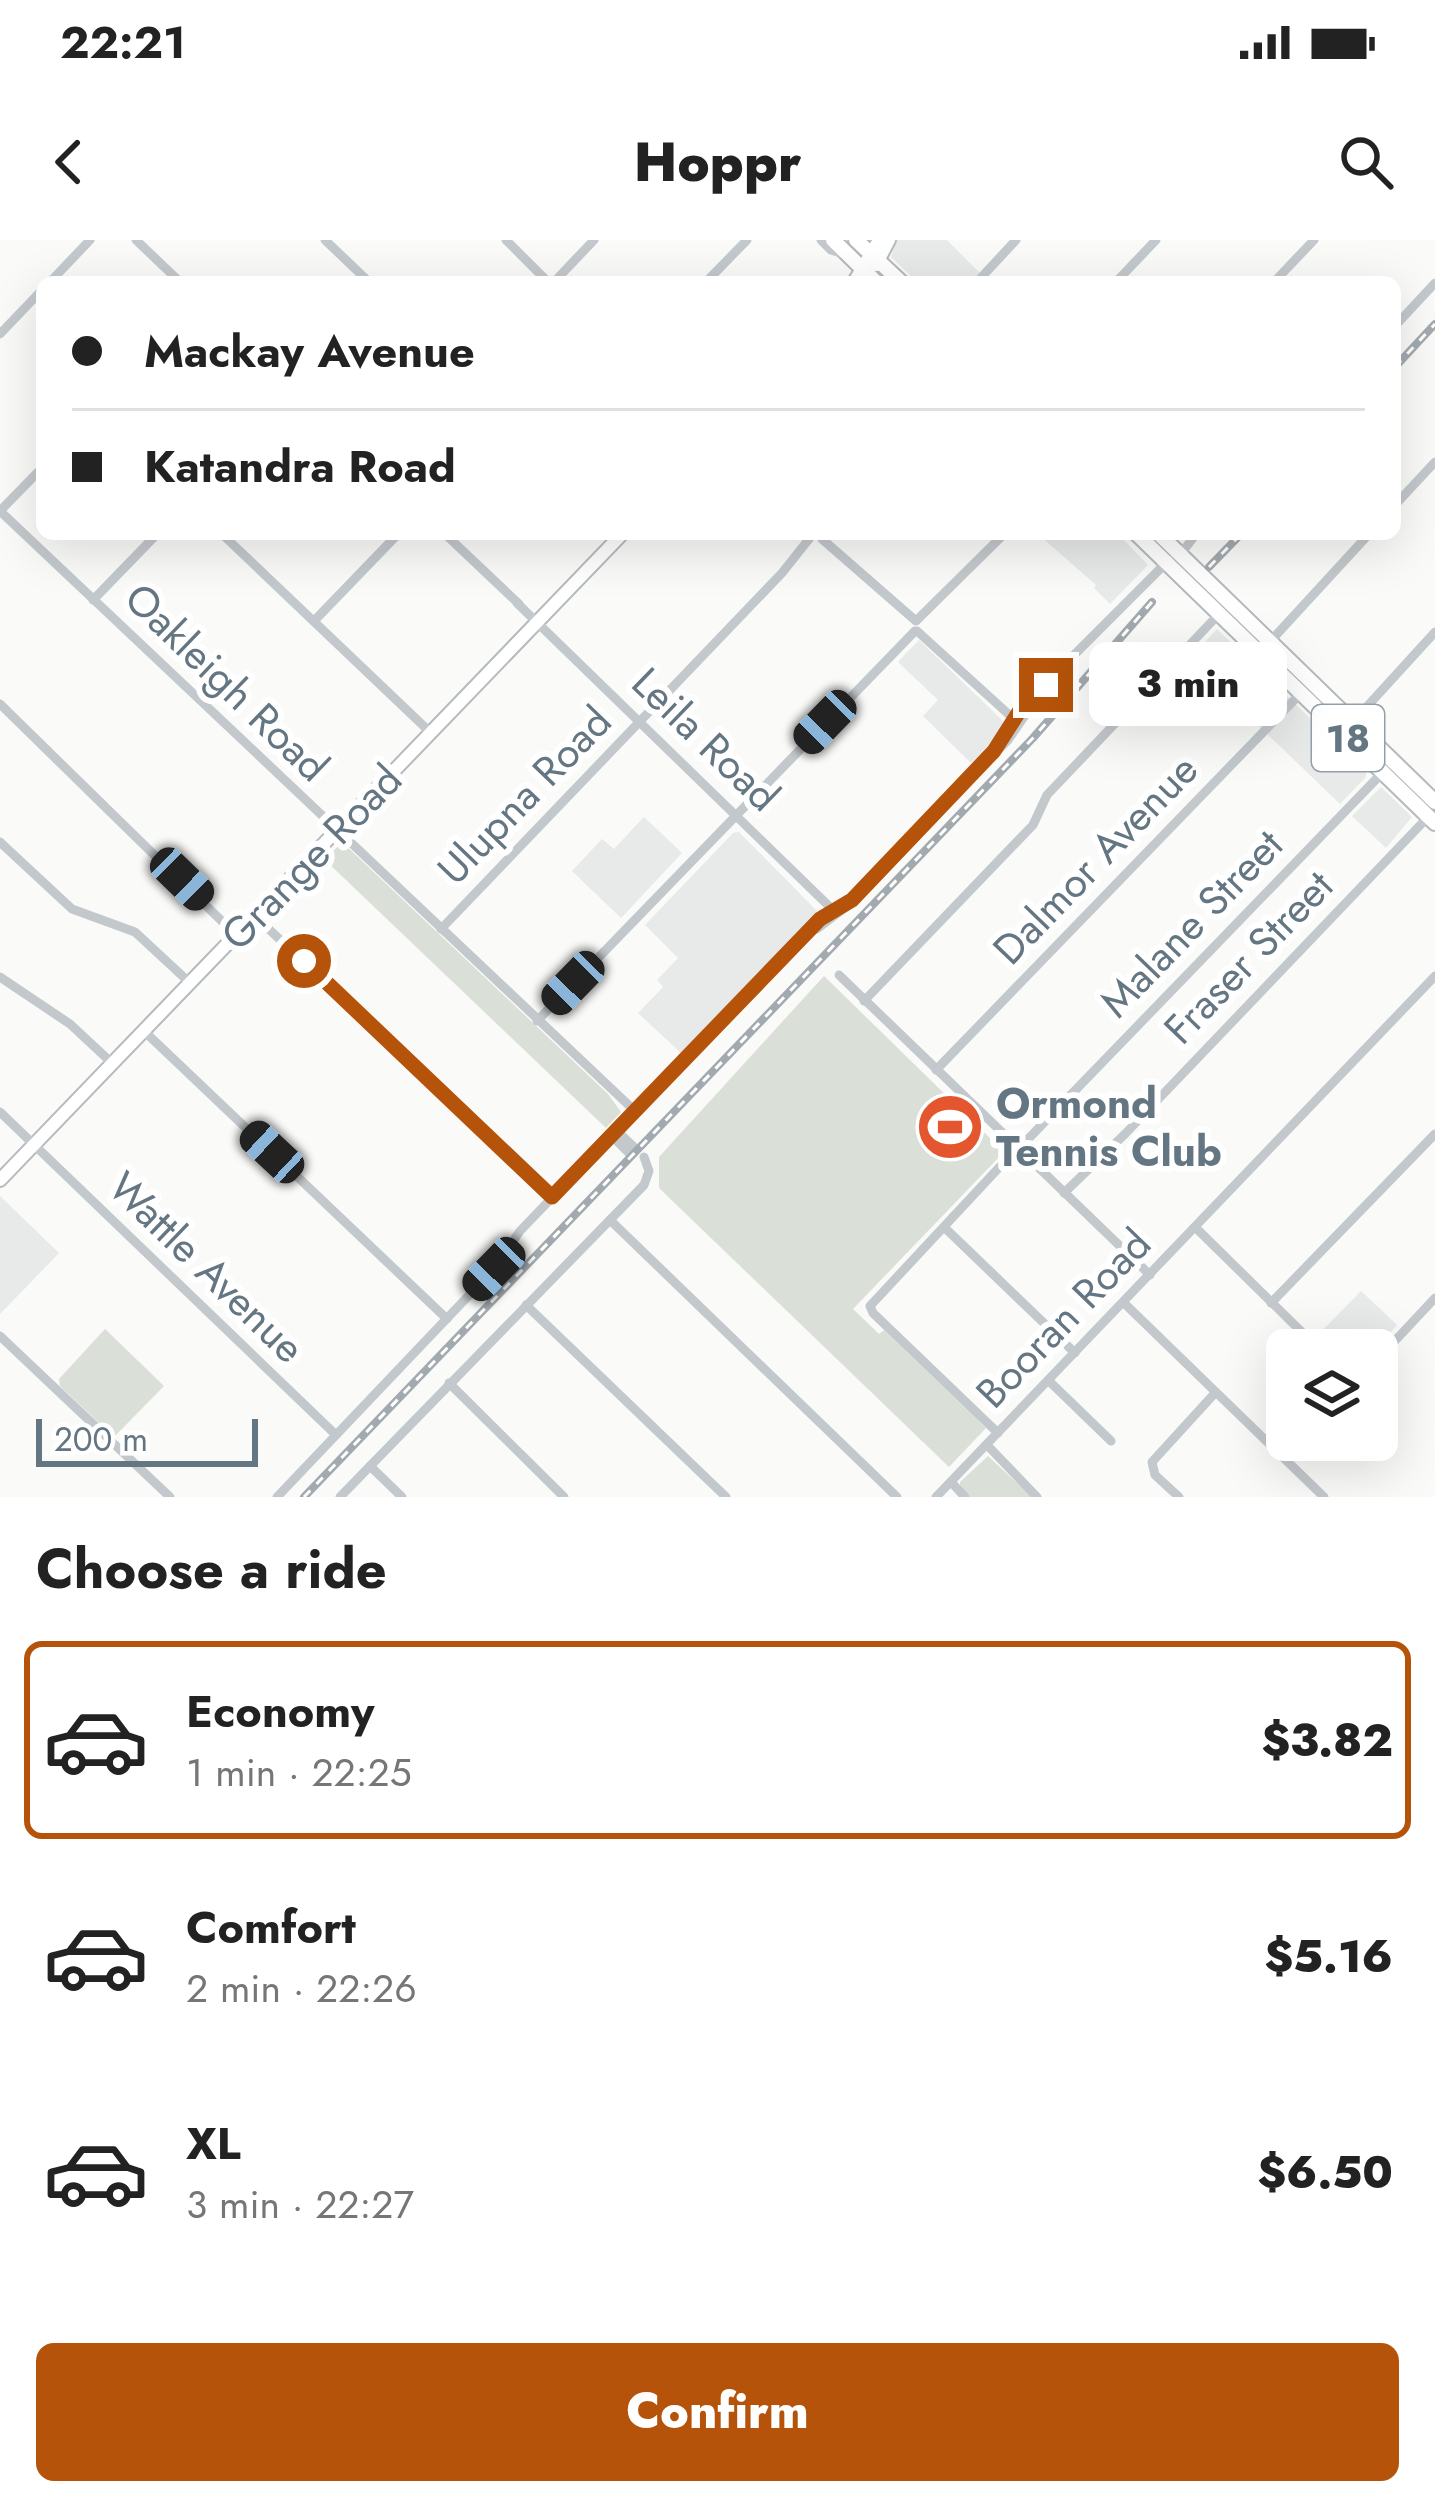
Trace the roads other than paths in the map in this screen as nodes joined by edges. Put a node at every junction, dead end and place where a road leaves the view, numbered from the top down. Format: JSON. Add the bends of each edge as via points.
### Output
{"nodes":[{"id":1,"x":91,"y":240,"type":"edge"},
{"id":2,"x":136,"y":240,"type":"edge"},
{"id":3,"x":325,"y":240,"type":"edge"},
{"id":4,"x":506,"y":240,"type":"edge"},
{"id":5,"x":594,"y":240,"type":"edge"},
{"id":6,"x":747,"y":240,"type":"edge"},
{"id":7,"x":820,"y":240,"type":"edge"},
{"id":8,"x":833,"y":240,"type":"edge"},
{"id":9,"x":856,"y":240,"type":"edge"},
{"id":10,"x":889,"y":240,"type":"edge"},
{"id":11,"x":1016,"y":240,"type":"edge"},
{"id":12,"x":1156,"y":240,"type":"edge"},
{"id":13,"x":1314,"y":240,"type":"edge"},
{"id":14,"x":876,"y":252,"type":"edge"},
{"id":15,"x":849,"y":256,"type":"junction"},
{"id":16,"x":56,"y":276,"type":"edge"},
{"id":17,"x":174,"y":276,"type":"edge"},
{"id":18,"x":363,"y":276,"type":"edge"},
{"id":19,"x":545,"y":276,"type":"edge"},
{"id":20,"x":557,"y":276,"type":"edge"},
{"id":21,"x":712,"y":276,"type":"edge"},
{"id":22,"x":864,"y":276,"type":"edge"},
{"id":23,"x":896,"y":276,"type":"edge"},
{"id":24,"x":982,"y":276,"type":"edge"},
{"id":25,"x":1122,"y":276,"type":"edge"},
{"id":26,"x":1280,"y":276,"type":"edge"},
{"id":27,"x":1435,"y":284,"type":"edge"},
{"id":28,"x":36,"y":296,"type":"edge"},
{"id":29,"x":1401,"y":320,"type":"edge"},
{"id":30,"x":0,"y":334,"type":"edge"},
{"id":31,"x":1435,"y":462,"type":"edge"},
{"id":32,"x":36,"y":474,"type":"edge"},
{"id":33,"x":1401,"y":499,"type":"edge"},
{"id":34,"x":0,"y":511,"type":"edge"},
{"id":35,"x":151,"y":540,"type":"edge"},
{"id":36,"x":228,"y":540,"type":"edge"},
{"id":37,"x":392,"y":540,"type":"edge"},
{"id":38,"x":451,"y":540,"type":"edge"},
{"id":39,"x":616,"y":540,"type":"edge"},
{"id":40,"x":815,"y":540,"type":"edge"},
{"id":41,"x":825,"y":540,"type":"edge"},
{"id":42,"x":998,"y":540,"type":"edge"},
{"id":43,"x":1145,"y":540,"type":"edge"},
{"id":44,"x":1162,"y":540,"type":"edge"},
{"id":45,"x":1189,"y":540,"type":"edge"},
{"id":46,"x":1364,"y":540,"type":"edge"},
{"id":47,"x":1171,"y":557,"type":"junction"},
{"id":48,"x":93,"y":600,"type":"junction"},
{"id":49,"x":1220,"y":614,"type":"junction"},
{"id":50,"x":314,"y":621,"type":"junction"},
{"id":51,"x":538,"y":622,"type":"junction"},
{"id":52,"x":916,"y":626,"type":"junction"},
{"id":53,"x":1435,"y":632,"type":"edge"},
{"id":54,"x":1265,"y":648,"type":"junction"},
{"id":55,"x":1301,"y":693,"type":"junction"},
{"id":56,"x":0,"y":704,"type":"edge"},
{"id":57,"x":640,"y":721,"type":"junction"},
{"id":58,"x":1017,"y":722,"type":"junction"},
{"id":59,"x":1352,"y":723,"type":"junction"},
{"id":60,"x":431,"y":733,"type":"junction"},
{"id":61,"x":1388,"y":767,"type":"junction"},
{"id":62,"x":1433,"y":809,"type":"edge"},
{"id":63,"x":736,"y":813,"type":"junction"},
{"id":64,"x":338,"y":831,"type":"junction"},
{"id":65,"x":0,"y":842,"type":"edge"},
{"id":66,"x":836,"y":910,"type":"junction"},
{"id":67,"x":255,"y":916,"type":"junction"},
{"id":68,"x":441,"y":929,"type":"junction"},
{"id":69,"x":238,"y":933,"type":"junction"},
{"id":70,"x":839,"y":975,"type":"dead end"},
{"id":71,"x":1435,"y":976,"type":"edge"},
{"id":72,"x":0,"y":977,"type":"edge"},
{"id":73,"x":190,"y":983,"type":"junction"},
{"id":74,"x":864,"y":1001,"type":"junction"},
{"id":75,"x":537,"y":1021,"type":"junction"},
{"id":76,"x":144,"y":1031,"type":"junction"},
{"id":77,"x":112,"y":1064,"type":"junction"},
{"id":78,"x":936,"y":1070,"type":"junction"},
{"id":79,"x":0,"y":1112,"type":"edge"},
{"id":80,"x":634,"y":1114,"type":"junction"},
{"id":81,"x":614,"y":1133,"type":"junction"},
{"id":82,"x":1435,"y":1134,"type":"edge"},
{"id":83,"x":34,"y":1145,"type":"junction"},
{"id":84,"x":1018,"y":1149,"type":"junction"},
{"id":85,"x":0,"y":1180,"type":"edge"},
{"id":86,"x":1064,"y":1193,"type":"junction"},
{"id":87,"x":552,"y":1197,"type":"junction"},
{"id":88,"x":608,"y":1222,"type":"junction"},
{"id":89,"x":944,"y":1227,"type":"junction"},
{"id":90,"x":1194,"y":1230,"type":"junction"},
{"id":91,"x":1150,"y":1275,"type":"junction"},
{"id":92,"x":1435,"y":1298,"type":"edge"},
{"id":93,"x":1122,"y":1304,"type":"junction"},
{"id":94,"x":526,"y":1305,"type":"junction"},
{"id":95,"x":1273,"y":1305,"type":"junction"},
{"id":96,"x":447,"y":1318,"type":"junction"},
{"id":97,"x":1298,"y":1329,"type":"edge"},
{"id":98,"x":0,"y":1336,"type":"edge"},
{"id":99,"x":1398,"y":1338,"type":"edge"},
{"id":100,"x":1075,"y":1353,"type":"junction"},
{"id":101,"x":1048,"y":1381,"type":"junction"},
{"id":102,"x":447,"y":1385,"type":"junction"},
{"id":103,"x":1215,"y":1393,"type":"junction"},
{"id":104,"x":998,"y":1433,"type":"junction"},
{"id":105,"x":336,"y":1435,"type":"junction"},
{"id":106,"x":1111,"y":1441,"type":"dead end"},
{"id":107,"x":985,"y":1447,"type":"junction"},
{"id":108,"x":370,"y":1466,"type":"junction"},
{"id":109,"x":949,"y":1484,"type":"junction"},
{"id":110,"x":1321,"y":1496,"type":"edge"},
{"id":111,"x":170,"y":1497,"type":"edge"},
{"id":112,"x":278,"y":1497,"type":"edge"},
{"id":113,"x":340,"y":1497,"type":"edge"},
{"id":114,"x":402,"y":1497,"type":"edge"},
{"id":115,"x":564,"y":1497,"type":"edge"},
{"id":116,"x":726,"y":1497,"type":"edge"},
{"id":117,"x":897,"y":1497,"type":"edge"},
{"id":118,"x":936,"y":1497,"type":"edge"},
{"id":119,"x":964,"y":1497,"type":"edge"},
{"id":120,"x":1037,"y":1497,"type":"edge"},
{"id":121,"x":1179,"y":1497,"type":"edge"}],
"edges":[{"from":1,"to":16,"type":"street"},
{"from":2,"to":17,"type":"street"},
{"from":3,"to":18,"type":"street"},
{"from":4,"to":19,"type":"street"},
{"from":5,"to":20,"type":"street"},
{"from":6,"to":21,"type":"street"},
{"from":7,"to":15,"type":"street"},
{"from":8,"to":15,"type":"highway"},
{"from":9,"to":14,"type":"highway"},
{"from":10,"to":14,"type":"main road"},
{"from":11,"to":24,"type":"street"},
{"from":12,"to":25,"type":"street"},
{"from":13,"to":26,"type":"street"},
{"from":14,"to":23,"type":"highway"},
{"from":15,"to":22,"type":"highway"},
{"from":27,"to":29,"type":"street"},
{"from":28,"to":30,"type":"street"},
{"from":31,"to":33,"type":"street"},
{"from":32,"to":34,"type":"street"},
{"from":34,"to":48,"type":"street","name":"Oakleigh Road"},
{"from":35,"to":48,"type":"street"},
{"from":36,"to":50,"type":"street"},
{"from":37,"to":50,"type":"street"},
{"from":38,"to":51,"type":"street","name":"Leila Road"},
{"from":39,"to":51,"type":"main road","name":"Grange Road"},
{"from":40,"to":57,"type":"street","name":"Ulupna Road"},
{"from":41,"to":52,"type":"street"},
{"from":42,"to":52,"type":"street"},
{"from":43,"to":47,"type":"highway","number":"18"},
{"from":44,"to":47,"type":"highway","number":"18"},
{"from":45,"to":47,"type":"street"},
{"from":46,"to":54,"type":"street"},
{"from":47,"to":49,"type":"highway","number":"18"},
{"from":47,"to":54,"type":"highway","number":"18"},
{"from":47,"to":58,"type":"street"},
{"from":48,"to":64,"type":"street","name":"Oakleigh Road"},
{"from":49,"to":54,"type":"highway","number":"18"},
{"from":49,"to":74,"type":"street"},
{"from":50,"to":60,"type":"street"},
{"from":51,"to":57,"type":"street","name":"Leila Road"},
{"from":51,"to":60,"type":"main road","name":"Grange Road"},
{"from":52,"to":58,"type":"street"},
{"from":52,"to":63,"type":"street"},
{"from":53,"to":59,"type":"street"},
{"from":54,"to":55,"type":"highway","number":"18"},
{"from":54,"to":59,"type":"highway","number":"18"},
{"from":55,"to":61,"type":"highway","number":"18"},
{"from":55,"to":78,"type":"street","name":"Dalmor Avenue"},
{"from":56,"to":69,"type":"street"},
{"from":57,"to":63,"type":"street","name":"Leila Road"},
{"from":57,"to":68,"type":"street","name":"Ulupna Road"},
{"from":58,"to":66,"type":"street"},
{"from":59,"to":61,"type":"highway","number":"18"},
{"from":60,"to":64,"type":"main road","name":"Grange Road"},
{"from":61,"to":62,"type":"highway","number":"18"},
{"from":61,"to":84,"type":"street","name":"Malane Street"},
{"from":62,"to":86,"type":"street","name":"Fraser Street"},
{"from":63,"to":66,"type":"street","name":"Leila Road"},
{"from":63,"to":75,"type":"street"},
{"from":64,"to":67,"type":"main road","name":"Grange Road"},
{"from":64,"to":68,"type":"street","name":"Oakleigh Road"},
{"from":65,"to":73,"type":"street","via":[[72,909],[135,932]]},
{"from":66,"to":80,"type":"street"},
{"from":67,"to":69,"type":"main road","name":"Grange Road"},
{"from":67,"to":87,"type":"street"},
{"from":68,"to":75,"type":"street","name":"Oakleigh Road"},
{"from":69,"to":73,"type":"main road","name":"Grange Road"},
{"from":70,"to":74,"type":"street"},
{"from":71,"to":90,"type":"street","name":"Booran Road"},
{"from":72,"to":77,"type":"street"},
{"from":73,"to":76,"type":"main road","name":"Grange Road"},
{"from":74,"to":78,"type":"street"},
{"from":75,"to":80,"type":"street","name":"Oakleigh Road"},
{"from":76,"to":77,"type":"main road","name":"Grange Road"},
{"from":76,"to":96,"type":"street"},
{"from":77,"to":83,"type":"main road","name":"Grange Road"},
{"from":78,"to":84,"type":"street"},
{"from":79,"to":83,"type":"street","name":"Wattle Avenue"},
{"from":80,"to":81,"type":"street"},
{"from":81,"to":87,"type":"street"},
{"from":81,"to":88,"type":"street","via":[[644,1174]]},
{"from":82,"to":95,"type":"street"},
{"from":83,"to":85,"type":"main road","name":"Grange Road"},
{"from":83,"to":105,"type":"street","name":"Wattle Avenue"},
{"from":84,"to":86,"type":"street"},
{"from":84,"to":89,"type":"street","name":"Malane Street"},
{"from":86,"to":91,"type":"street"},
{"from":87,"to":96,"type":"street"},
{"from":88,"to":94,"type":"street"},
{"from":88,"to":117,"type":"street"},
{"from":89,"to":100,"type":"street"},
{"from":89,"to":104,"type":"street","name":"Malane Street","via":[[870,1308]]},
{"from":90,"to":91,"type":"street","name":"Booran Road"},
{"from":90,"to":95,"type":"street"},
{"from":91,"to":93,"type":"street","name":"Booran Road"},
{"from":92,"to":99,"type":"street"},
{"from":93,"to":100,"type":"street","name":"Booran Road"},
{"from":93,"to":103,"type":"street"},
{"from":94,"to":102,"type":"street"},
{"from":94,"to":116,"type":"street"},
{"from":95,"to":97,"type":"street"},
{"from":96,"to":105,"type":"street"},
{"from":98,"to":111,"type":"street"},
{"from":100,"to":101,"type":"street","name":"Booran Road"},
{"from":101,"to":104,"type":"street","name":"Booran Road"},
{"from":101,"to":106,"type":"street"},
{"from":102,"to":108,"type":"street"},
{"from":102,"to":115,"type":"street"},
{"from":103,"to":110,"type":"street"},
{"from":103,"to":121,"type":"street","via":[[1153,1459],[1153,1472]]},
{"from":104,"to":107,"type":"street","name":"Booran Road"},
{"from":105,"to":112,"type":"street"},
{"from":107,"to":109,"type":"street","name":"Booran Road"},
{"from":107,"to":120,"type":"street"},
{"from":108,"to":113,"type":"street"},
{"from":108,"to":114,"type":"street"},
{"from":109,"to":118,"type":"street","name":"Booran Road"},
{"from":109,"to":119,"type":"street"}]}
